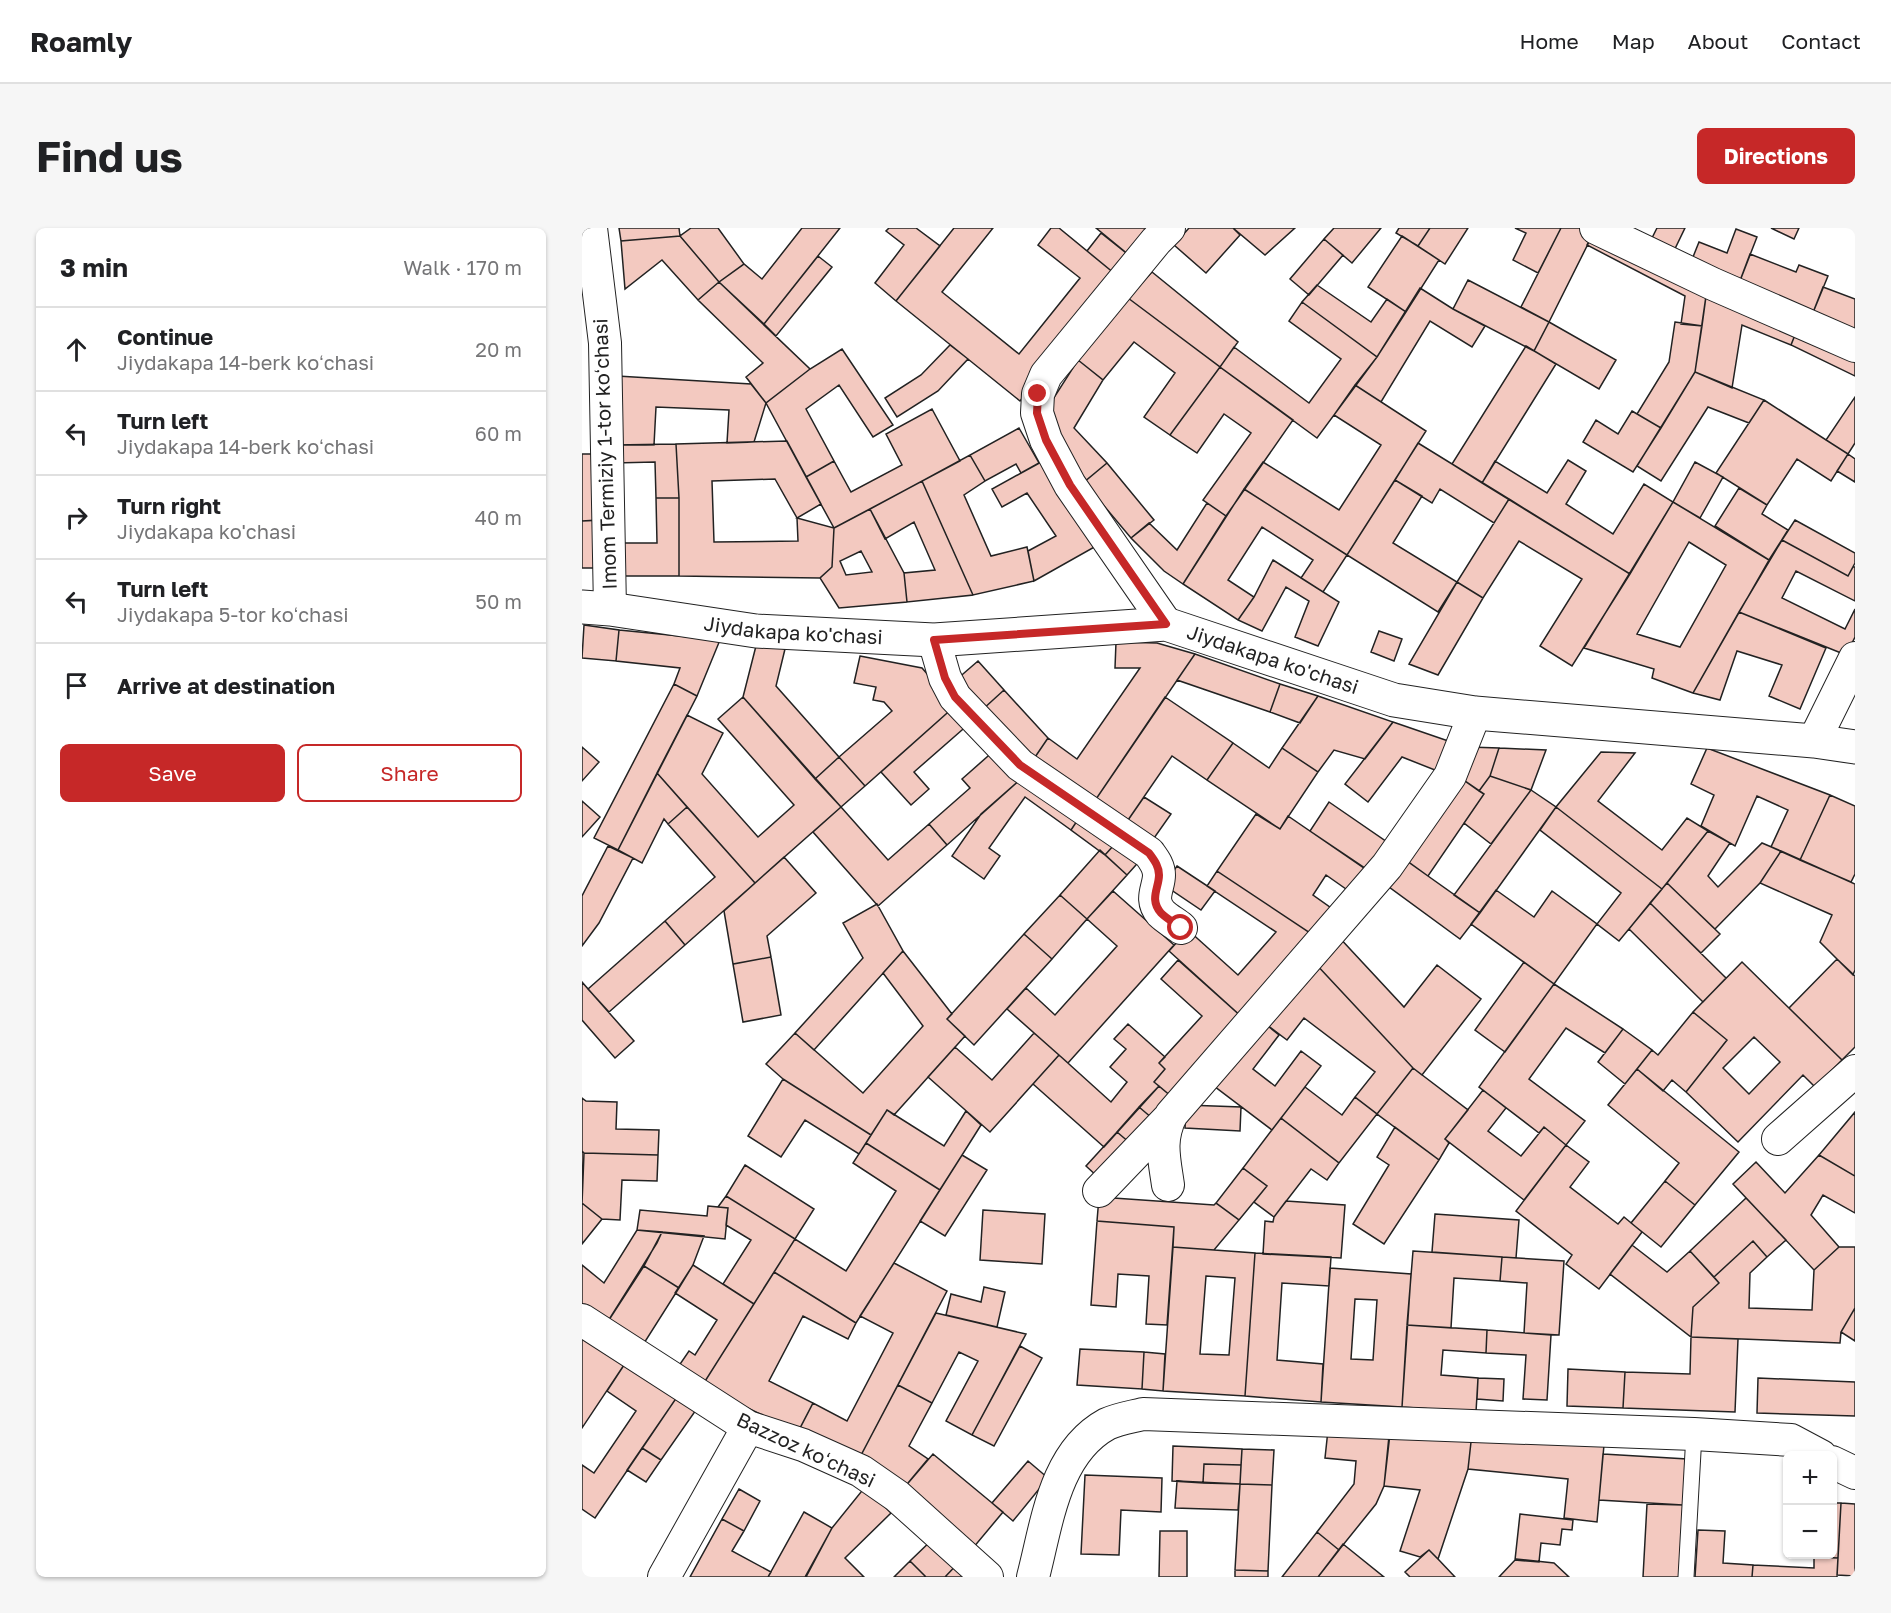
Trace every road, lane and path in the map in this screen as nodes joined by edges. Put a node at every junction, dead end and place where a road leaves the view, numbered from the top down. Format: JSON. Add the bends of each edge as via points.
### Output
{"nodes":[{"id":1,"x":591,"y":228,"type":"edge"},
{"id":2,"x":1169,"y":228,"type":"edge"},
{"id":3,"x":1596,"y":228,"type":"edge"},
{"id":4,"x":1855,"y":346,"type":"edge"},
{"id":5,"x":596,"y":608,"type":"edge"},
{"id":6,"x":1166,"y":624,"type":"junction"},
{"id":7,"x":934,"y":640,"type":"junction"},
{"id":8,"x":1855,"y":658,"type":"edge"},
{"id":9,"x":1475,"y":713,"type":"junction"},
{"id":10,"x":1814,"y":741,"type":"junction"},
{"id":11,"x":1855,"y":747,"type":"edge"},
{"id":12,"x":1181,"y":928,"type":"dead end"},
{"id":13,"x":1855,"y":1071,"type":"edge"},
{"id":14,"x":1172,"y":1115,"type":"junction"},
{"id":15,"x":1778,"y":1139,"type":"dead end"},
{"id":16,"x":1168,"y":1185,"type":"dead end"},
{"id":17,"x":1099,"y":1191,"type":"dead end"},
{"id":18,"x":582,"y":1320,"type":"edge"},
{"id":19,"x":748,"y":1427,"type":"junction"},
{"id":20,"x":1694,"y":1434,"type":"junction"},
{"id":21,"x":1813,"y":1451,"type":"edge"},
{"id":22,"x":1837,"y":1463,"type":"edge"},
{"id":23,"x":1855,"y":1473,"type":"edge"},
{"id":24,"x":664,"y":1577,"type":"edge"},
{"id":25,"x":987,"y":1577,"type":"edge"},
{"id":26,"x":1033,"y":1577,"type":"edge"},
{"id":27,"x":1686,"y":1577,"type":"edge"}],
"edges":[{"from":1,"to":5,"type":"street","name":"Imom Termiziy 1-tor koʻchasi","via":[[605,344]]},
{"from":2,"to":6,"type":"street","via":[[1046,375],[1038,394],[1037,413],[1046,440],[1070,485]]},
{"from":3,"to":4,"type":"street"},
{"from":5,"to":7,"type":"street","name":"Jiydakapa ko'chasi","via":[[756,631]]},
{"from":6,"to":7,"type":"street","name":"Jiydakapa ko'chasi"},
{"from":6,"to":9,"type":"street","name":"Jiydakapa ko'chasi","via":[[1394,700]]},
{"from":7,"to":12,"type":"street","via":[[955,697],[1020,765],[1149,853],[1157,865],[1155,890],[1160,912]]},
{"from":8,"to":10,"type":"street"},
{"from":9,"to":10,"type":"street","name":"Jiydakapa ko'chasi"},
{"from":9,"to":14,"type":"street","via":[[1450,776],[1387,866]]},
{"from":10,"to":11,"type":"street","name":"Jiydakapa ko'chasi"},
{"from":13,"to":15,"type":"street"},
{"from":14,"to":16,"type":"street","via":[[1164,1130],[1163,1146]]},
{"from":14,"to":17,"type":"street"},
{"from":18,"to":19,"type":"street","name":"Bazzoz koʻchasi"},
{"from":19,"to":24,"type":"street"},
{"from":19,"to":25,"type":"street","name":"Bazzoz koʻchasi","via":[[803,1445],[861,1471],[897,1496]]},
{"from":20,"to":21,"type":"street","via":[[1791,1440]]},
{"from":20,"to":26,"type":"street","via":[[1143,1414],[1109,1423],[1075,1452],[1058,1485]]},
{"from":20,"to":27,"type":"lane"},
{"from":22,"to":23,"type":"street"}]}
